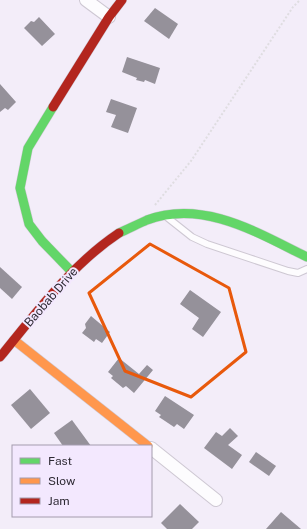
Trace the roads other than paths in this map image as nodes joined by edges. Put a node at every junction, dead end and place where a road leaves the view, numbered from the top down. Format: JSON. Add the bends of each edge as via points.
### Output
{"nodes":[{"id":1,"x":86,"y":0,"type":"edge"},
{"id":2,"x":122,"y":0,"type":"edge"},
{"id":3,"x":109,"y":17,"type":"junction"},
{"id":4,"x":164,"y":215,"type":"junction"},
{"id":5,"x":307,"y":257,"type":"edge"},
{"id":6,"x":307,"y":269,"type":"edge"},
{"id":7,"x":71,"y":272,"type":"junction"},
{"id":8,"x":14,"y":340,"type":"junction"},
{"id":9,"x":0,"y":356,"type":"edge"},
{"id":10,"x":147,"y":445,"type":"edge"},
{"id":11,"x":152,"y":449,"type":"edge"},
{"id":12,"x":216,"y":500,"type":"dead end"}],
"edges":[{"from":1,"to":3,"type":"street"},
{"from":2,"to":3,"type":"street"},
{"from":3,"to":7,"type":"street","via":[[28,148],[20,188],[29,224]]},
{"from":4,"to":5,"type":"street","name":"Baobab Drive","via":[[215,217],[239,225]]},
{"from":4,"to":6,"type":"lane","via":[[192,237],[207,244],[288,271],[298,273]]},
{"from":4,"to":7,"type":"street","name":"Baobab Drive","via":[[142,221],[122,231]]},
{"from":7,"to":8,"type":"street","name":"Baobab Drive"},
{"from":8,"to":9,"type":"street","name":"Baobab Drive"},
{"from":8,"to":10,"type":"street"},
{"from":11,"to":12,"type":"street"}]}
